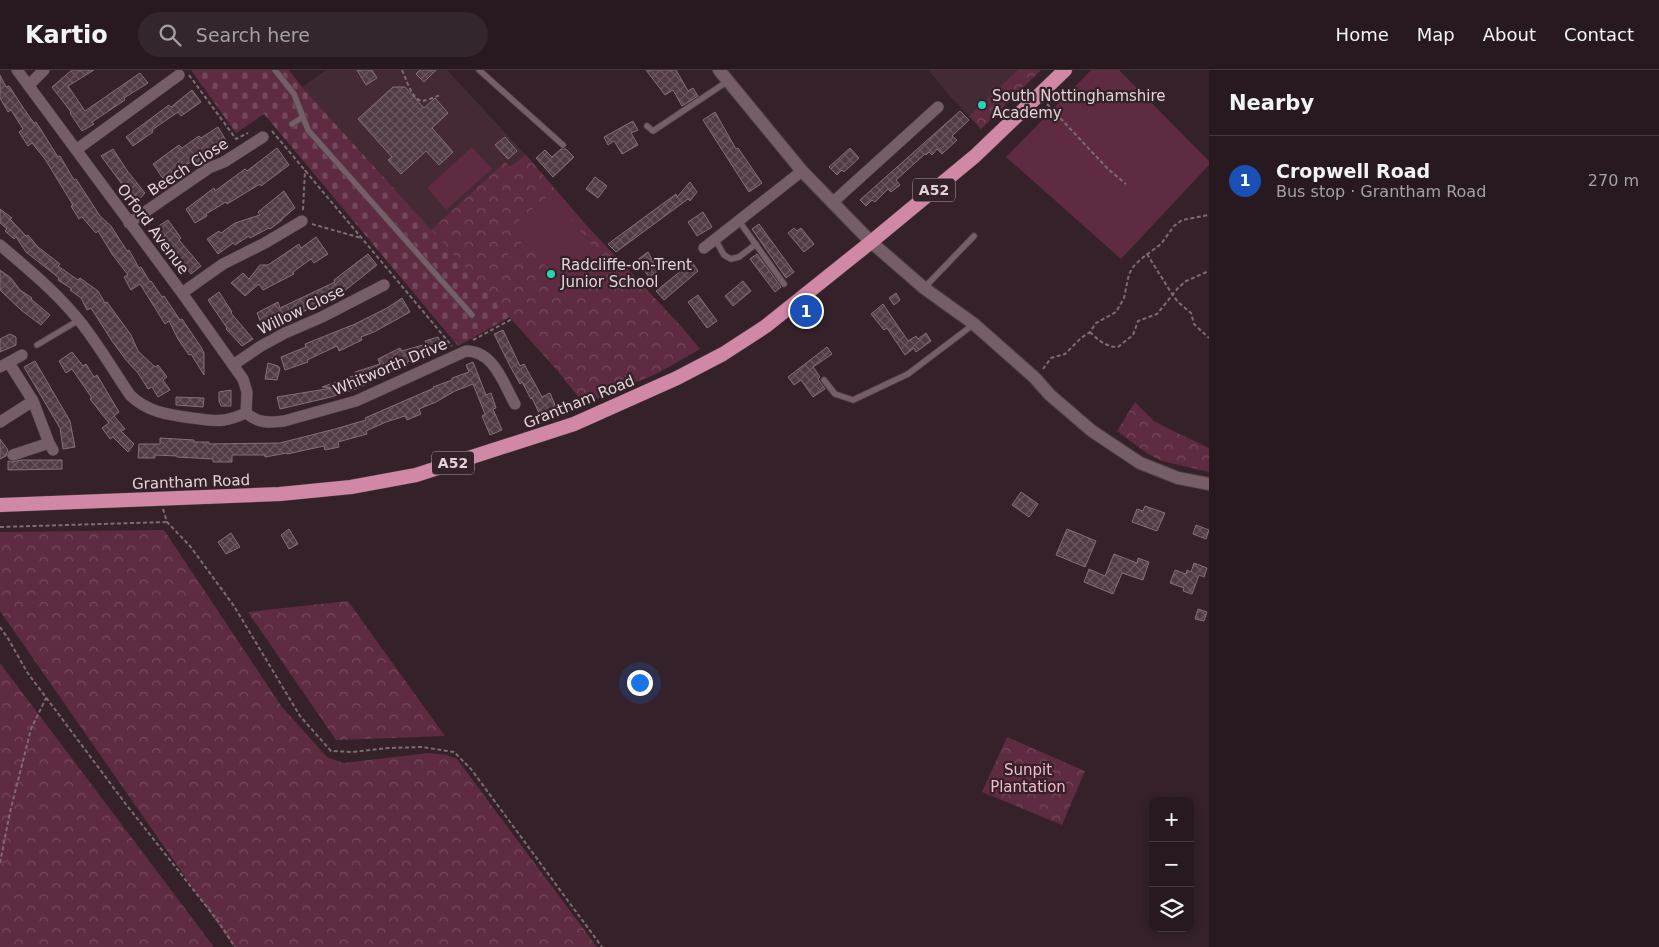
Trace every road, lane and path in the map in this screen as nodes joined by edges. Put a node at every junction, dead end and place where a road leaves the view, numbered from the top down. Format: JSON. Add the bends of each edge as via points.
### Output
{"nodes":[{"id":1,"x":17,"y":70,"type":"edge"},
{"id":2,"x":44,"y":70,"type":"edge"},
{"id":3,"x":275,"y":70,"type":"edge"},
{"id":4,"x":402,"y":70,"type":"edge"},
{"id":5,"x":479,"y":70,"type":"edge"},
{"id":6,"x":719,"y":70,"type":"edge"},
{"id":7,"x":1065,"y":70,"type":"edge"},
{"id":8,"x":182,"y":73,"type":"edge"},
{"id":9,"x":728,"y":81,"type":"junction"},
{"id":10,"x":29,"y":85,"type":"junction"},
{"id":11,"x":440,"y":95,"type":"dead end"},
{"id":12,"x":1038,"y":95,"type":"junction"},
{"id":13,"x":938,"y":107,"type":"dead end"},
{"id":14,"x":303,"y":117,"type":"junction"},
{"id":15,"x":292,"y":124,"type":"dead end"},
{"id":16,"x":647,"y":126,"type":"dead end"},
{"id":17,"x":252,"y":131,"type":"dead end"},
{"id":18,"x":265,"y":133,"type":"joint"},
{"id":19,"x":563,"y":144,"type":"dead end"},
{"id":20,"x":76,"y":150,"type":"junction"},
{"id":21,"x":305,"y":170,"type":"junction"},
{"id":22,"x":802,"y":171,"type":"junction"},
{"id":23,"x":1126,"y":184,"type":"dead end"},
{"id":24,"x":832,"y":203,"type":"junction"},
{"id":25,"x":1209,"y":215,"type":"edge"},
{"id":26,"x":739,"y":221,"type":"junction"},
{"id":27,"x":302,"y":222,"type":"junction"},
{"id":28,"x":129,"y":223,"type":"junction"},
{"id":29,"x":974,"y":236,"type":"dead end"},
{"id":30,"x":362,"y":238,"type":"junction"},
{"id":31,"x":715,"y":239,"type":"junction"},
{"id":32,"x":871,"y":242,"type":"junction"},
{"id":33,"x":756,"y":244,"type":"junction"},
{"id":34,"x":0,"y":245,"type":"edge"},
{"id":35,"x":704,"y":248,"type":"dead end"},
{"id":36,"x":1147,"y":254,"type":"junction"},
{"id":37,"x":1209,"y":271,"type":"edge"},
{"id":38,"x":784,"y":284,"type":"dead end"},
{"id":39,"x":384,"y":286,"type":"dead end"},
{"id":40,"x":924,"y":288,"type":"junction"},
{"id":41,"x":182,"y":293,"type":"junction"},
{"id":42,"x":1172,"y":294,"type":"junction"},
{"id":43,"x":472,"y":315,"type":"dead end"},
{"id":44,"x":512,"y":319,"type":"dead end"},
{"id":45,"x":79,"y":320,"type":"junction"},
{"id":46,"x":974,"y":324,"type":"junction"},
{"id":47,"x":1090,"y":332,"type":"junction"},
{"id":48,"x":1209,"y":338,"type":"edge"},
{"id":49,"x":471,"y":341,"type":"dead end"},
{"id":50,"x":37,"y":345,"type":"dead end"},
{"id":51,"x":458,"y":354,"type":"junction"},
{"id":52,"x":22,"y":355,"type":"dead end"},
{"id":53,"x":4,"y":365,"type":"edge"},
{"id":54,"x":233,"y":366,"type":"junction"},
{"id":55,"x":1034,"y":378,"type":"junction"},
{"id":56,"x":824,"y":380,"type":"dead end"},
{"id":57,"x":33,"y":401,"type":"junction"},
{"id":58,"x":515,"y":404,"type":"dead end"},
{"id":59,"x":246,"y":413,"type":"junction"},
{"id":60,"x":0,"y":422,"type":"edge"},
{"id":61,"x":13,"y":455,"type":"dead end"},
{"id":62,"x":1209,"y":484,"type":"edge"},
{"id":63,"x":0,"y":505,"type":"edge"},
{"id":64,"x":0,"y":526,"type":"edge"},
{"id":65,"x":0,"y":627,"type":"edge"},
{"id":66,"x":46,"y":698,"type":"junction"},
{"id":67,"x":0,"y":863,"type":"edge"},
{"id":68,"x":235,"y":947,"type":"edge"},
{"id":69,"x":602,"y":947,"type":"edge"}],
"edges":[{"from":1,"to":10,"type":"street","name":"Orford Avenue"},
{"from":2,"to":10,"type":"street"},
{"from":3,"to":14,"type":"lane","via":[[294,94]]},
{"from":4,"to":11,"type":"path","via":[[418,99],[423,101]]},
{"from":5,"to":19,"type":"lane"},
{"from":6,"to":9,"type":"street"},
{"from":7,"to":12,"type":"highway","name":"Grantham Road","number":"A52"},
{"from":8,"to":17,"type":"path","via":[[236,139]]},
{"from":8,"to":20,"type":"street"},
{"from":9,"to":16,"type":"lane","via":[[653,131]]},
{"from":9,"to":22,"type":"street"},
{"from":10,"to":20,"type":"street","name":"Orford Avenue"},
{"from":12,"to":23,"type":"path"},
{"from":12,"to":32,"type":"highway","name":"Grantham Road","number":"A52","via":[[975,156]]},
{"from":13,"to":24,"type":"street"},
{"from":14,"to":15,"type":"lane"},
{"from":14,"to":43,"type":"lane","via":[[308,130]]},
{"from":18,"to":21,"type":"path","via":[[273,131]]},
{"from":18,"to":28,"type":"street","name":"Beech Close"},
{"from":20,"to":28,"type":"street","name":"Orford Avenue"},
{"from":21,"to":27,"type":"path"},
{"from":21,"to":30,"type":"path"},
{"from":22,"to":24,"type":"street"},
{"from":22,"to":26,"type":"street"},
{"from":24,"to":32,"type":"street"},
{"from":25,"to":36,"type":"path","via":[[1182,220],[1161,244]]},
{"from":26,"to":31,"type":"street"},
{"from":26,"to":33,"type":"lane"},
{"from":27,"to":30,"type":"path"},
{"from":27,"to":41,"type":"street","via":[[222,264]]},
{"from":28,"to":41,"type":"street","name":"Orford Avenue"},
{"from":29,"to":40,"type":"lane"},
{"from":30,"to":51,"type":"path"},
{"from":31,"to":33,"type":"lane","via":[[724,255],[731,259]]},
{"from":31,"to":35,"type":"street"},
{"from":32,"to":40,"type":"street"},
{"from":32,"to":63,"type":"highway","name":"Grantham Road","number":"A52","via":[[766,326],[677,378],[574,424],[425,472],[351,487],[280,494]]},
{"from":33,"to":38,"type":"lane"},
{"from":34,"to":45,"type":"street"},
{"from":36,"to":42,"type":"path"},
{"from":36,"to":47,"type":"path","via":[[1129,274],[1128,285],[1116,312],[1096,323]]},
{"from":37,"to":42,"type":"path","via":[[1186,281]]},
{"from":39,"to":54,"type":"street","name":"Willow Close","via":[[285,333]]},
{"from":40,"to":46,"type":"street"},
{"from":41,"to":54,"type":"street","name":"Orford Avenue"},
{"from":42,"to":47,"type":"path","via":[[1157,314],[1138,321],[1133,335],[1118,347],[1102,342]]},
{"from":42,"to":48,"type":"path"},
{"from":44,"to":49,"type":"path"},
{"from":45,"to":50,"type":"lane"},
{"from":45,"to":59,"type":"street","via":[[130,395],[144,406],[165,414],[214,421]]},
{"from":46,"to":55,"type":"street"},
{"from":46,"to":56,"type":"lane","via":[[908,374],[853,400],[835,394]]},
{"from":47,"to":55,"type":"path","via":[[1065,354],[1051,358]]},
{"from":51,"to":58,"type":"street","name":"Whitworth Drive","via":[[478,352],[491,360]]},
{"from":51,"to":59,"type":"street","name":"Whitworth Drive","via":[[356,401],[272,423],[259,422]]},
{"from":52,"to":53,"type":"street"},
{"from":53,"to":57,"type":"street"},
{"from":54,"to":59,"type":"street","name":"Orford Avenue","via":[[246,384]]},
{"from":55,"to":62,"type":"street","via":[[1092,431],[1140,463],[1178,478]]},
{"from":57,"to":60,"type":"street"},
{"from":57,"to":61,"type":"street","via":[[51,446]]},
{"from":64,"to":69,"type":"path","via":[[167,522],[190,546],[234,606],[300,716],[331,751],[422,747],[454,752],[471,769]]},
{"from":65,"to":66,"type":"path"},
{"from":66,"to":67,"type":"path","via":[[31,729]]},
{"from":66,"to":68,"type":"path"}]}
